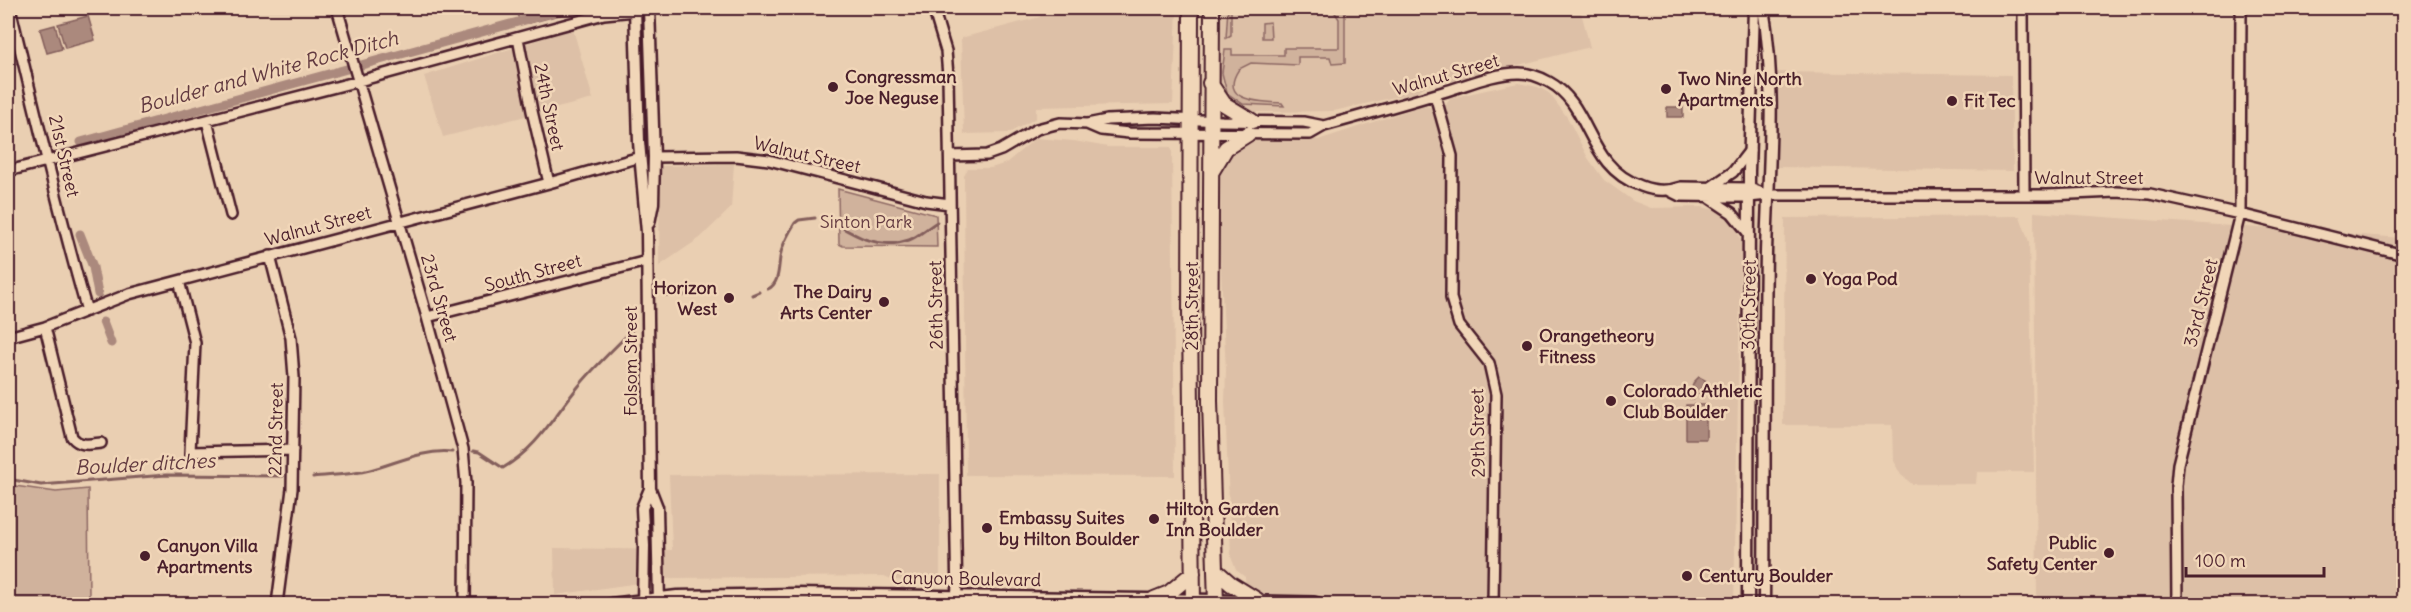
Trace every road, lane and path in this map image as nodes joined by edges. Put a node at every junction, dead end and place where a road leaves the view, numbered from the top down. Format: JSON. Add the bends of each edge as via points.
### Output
{"nodes":[{"id":1,"x":10,"y":8,"type":"edge"},
{"id":2,"x":337,"y":8,"type":"edge"},
{"id":3,"x":614,"y":8,"type":"edge"},
{"id":4,"x":650,"y":8,"type":"edge"},
{"id":5,"x":933,"y":8,"type":"edge"},
{"id":6,"x":1191,"y":8,"type":"edge"},
{"id":7,"x":1212,"y":8,"type":"edge"},
{"id":8,"x":1754,"y":8,"type":"edge"},
{"id":9,"x":1763,"y":8,"type":"edge"},
{"id":10,"x":2023,"y":8,"type":"edge"},
{"id":11,"x":2241,"y":8,"type":"edge"},
{"id":12,"x":635,"y":9,"type":"edge"},
{"id":13,"x":604,"y":14,"type":"junction"},
{"id":14,"x":518,"y":38,"type":"junction"},
{"id":15,"x":359,"y":81,"type":"junction"},
{"id":16,"x":1210,"y":83,"type":"junction"},
{"id":17,"x":1435,"y":95,"type":"junction"},
{"id":18,"x":207,"y":121,"type":"junction"},
{"id":19,"x":1087,"y":124,"type":"junction"},
{"id":20,"x":1190,"y":127,"type":"junction"},
{"id":21,"x":1210,"y":127,"type":"junction"},
{"id":22,"x":1250,"y":127,"type":"junction"},
{"id":23,"x":1750,"y":150,"type":"junction"},
{"id":24,"x":950,"y":156,"type":"junction"},
{"id":25,"x":640,"y":157,"type":"junction"},
{"id":26,"x":654,"y":157,"type":"junction"},
{"id":27,"x":49,"y":160,"type":"junction"},
{"id":28,"x":8,"y":171,"type":"edge"},
{"id":29,"x":1210,"y":175,"type":"junction"},
{"id":30,"x":549,"y":183,"type":"junction"},
{"id":31,"x":1709,"y":192,"type":"junction"},
{"id":32,"x":1749,"y":192,"type":"junction"},
{"id":33,"x":1768,"y":195,"type":"junction"},
{"id":34,"x":2024,"y":195,"type":"junction"},
{"id":35,"x":950,"y":204,"type":"junction"},
{"id":36,"x":2240,"y":214,"type":"junction"},
{"id":37,"x":231,"y":215,"type":"dead end"},
{"id":38,"x":400,"y":222,"type":"junction"},
{"id":39,"x":647,"y":232,"type":"junction"},
{"id":40,"x":1749,"y":234,"type":"junction"},
{"id":41,"x":2403,"y":255,"type":"edge"},
{"id":42,"x":270,"y":256,"type":"junction"},
{"id":43,"x":647,"y":261,"type":"junction"},
{"id":44,"x":179,"y":281,"type":"junction"},
{"id":45,"x":87,"y":311,"type":"junction"},
{"id":46,"x":427,"y":317,"type":"junction"},
{"id":47,"x":45,"y":327,"type":"junction"},
{"id":48,"x":8,"y":337,"type":"edge"},
{"id":49,"x":101,"y":443,"type":"dead end"},
{"id":50,"x":293,"y":450,"type":"junction"},
{"id":51,"x":650,"y":489,"type":"junction"},
{"id":52,"x":1215,"y":570,"type":"junction"},
{"id":53,"x":1193,"y":573,"type":"junction"},
{"id":54,"x":1154,"y":599,"type":"junction"},
{"id":55,"x":957,"y":600,"type":"edge"},
{"id":56,"x":1257,"y":600,"type":"junction"},
{"id":57,"x":659,"y":601,"type":"edge"},
{"id":58,"x":643,"y":602,"type":"edge"},
{"id":59,"x":1193,"y":602,"type":"edge"},
{"id":60,"x":1216,"y":602,"type":"edge"},
{"id":61,"x":277,"y":604,"type":"edge"},
{"id":62,"x":465,"y":604,"type":"edge"},
{"id":63,"x":611,"y":604,"type":"edge"},
{"id":64,"x":1321,"y":604,"type":"edge"},
{"id":65,"x":1493,"y":604,"type":"edge"},
{"id":66,"x":1748,"y":604,"type":"edge"},
{"id":67,"x":1764,"y":604,"type":"edge"},
{"id":68,"x":2177,"y":604,"type":"edge"}],
"edges":[{"from":1,"to":27,"type":"street","name":"21st Street"},
{"from":2,"to":15,"type":"street","name":"23rd Street"},
{"from":3,"to":13,"type":"street"},
{"from":4,"to":12,"type":"main road"},
{"from":4,"to":26,"type":"main road","name":"Folsom Street"},
{"from":5,"to":24,"type":"street","name":"26th Street","via":[[948,64]]},
{"from":6,"to":20,"type":"highway","name":"28th Street"},
{"from":7,"to":16,"type":"highway","name":"28th Street"},
{"from":8,"to":23,"type":"main road","name":"30th Street"},
{"from":9,"to":33,"type":"main road","name":"30th Street","via":[[1769,96]]},
{"from":10,"to":34,"type":"street"},
{"from":11,"to":36,"type":"street","name":"33rd Street"},
{"from":12,"to":13,"type":"street"},
{"from":12,"to":25,"type":"main road","name":"Folsom Street"},
{"from":13,"to":14,"type":"street"},
{"from":14,"to":15,"type":"street"},
{"from":14,"to":30,"type":"street","name":"24th Street"},
{"from":15,"to":18,"type":"street"},
{"from":15,"to":38,"type":"street","name":"23rd Street"},
{"from":16,"to":21,"type":"highway","name":"28th Street"},
{"from":16,"to":22,"type":"highway","via":[[1224,104]]},
{"from":17,"to":22,"type":"street","name":"Walnut Street","via":[[1324,126],[1304,122]]},
{"from":17,"to":31,"type":"street","name":"Walnut Street","via":[[1508,74],[1536,76],[1566,96],[1615,172],[1638,186]]},
{"from":17,"to":65,"type":"street","name":"29th Street","via":[[1452,156],[1451,298],[1460,325],[1489,363],[1496,394]]},
{"from":18,"to":27,"type":"street"},
{"from":18,"to":37,"type":"street"},
{"from":19,"to":20,"type":"street","name":"Walnut Street","via":[[1128,118]]},
{"from":19,"to":20,"type":"street","name":"Walnut Street","via":[[1116,132]]},
{"from":19,"to":24,"type":"street","name":"Walnut Street","via":[[1049,125],[1027,133],[1001,150]]},
{"from":20,"to":21,"type":"street","name":"Walnut Street"},
{"from":20,"to":53,"type":"highway","name":"28th Street"},
{"from":21,"to":22,"type":"street","name":"Walnut Street"},
{"from":21,"to":29,"type":"highway","name":"28th Street"},
{"from":22,"to":29,"type":"highway","via":[[1226,148]]},
{"from":23,"to":31,"type":"street","via":[[1733,172]]},
{"from":23,"to":32,"type":"main road","name":"30th Street"},
{"from":24,"to":35,"type":"street","name":"26th Street"},
{"from":25,"to":30,"type":"street","name":"Walnut Street"},
{"from":25,"to":39,"type":"main road","name":"Folsom Street"},
{"from":26,"to":35,"type":"street","name":"Walnut Street","via":[[736,156],[769,160]]},
{"from":26,"to":39,"type":"main road","name":"Folsom Street","via":[[653,203]]},
{"from":27,"to":28,"type":"street"},
{"from":27,"to":45,"type":"street","name":"21st Street","via":[[65,237]]},
{"from":29,"to":52,"type":"highway","name":"28th Street"},
{"from":30,"to":38,"type":"street","name":"Walnut Street"},
{"from":31,"to":32,"type":"street","name":"Walnut Street"},
{"from":31,"to":40,"type":"street"},
{"from":32,"to":33,"type":"street","name":"Walnut Street"},
{"from":32,"to":40,"type":"main road","name":"30th Street"},
{"from":33,"to":34,"type":"street","name":"Walnut Street"},
{"from":33,"to":67,"type":"main road","name":"30th Street"},
{"from":34,"to":36,"type":"street","name":"Walnut Street","via":[[2150,194]]},
{"from":35,"to":55,"type":"street","name":"26th Street"},
{"from":36,"to":41,"type":"street","name":"Walnut Street"},
{"from":36,"to":68,"type":"street","name":"33rd Street","via":[[2178,464]]},
{"from":38,"to":42,"type":"street","name":"Walnut Street"},
{"from":38,"to":46,"type":"street","name":"23rd Street"},
{"from":39,"to":43,"type":"main road","name":"Folsom Street"},
{"from":40,"to":66,"type":"main road","name":"30th Street"},
{"from":42,"to":44,"type":"street","name":"Walnut Street"},
{"from":42,"to":50,"type":"street","name":"22nd Street","via":[[291,338]]},
{"from":43,"to":46,"type":"street","name":"South Street"},
{"from":43,"to":51,"type":"main road","name":"Folsom Street"},
{"from":44,"to":45,"type":"street","name":"Walnut Street","via":[[129,294]]},
{"from":44,"to":50,"type":"street","via":[[195,343],[190,452]]},
{"from":45,"to":47,"type":"street","name":"Walnut Street"},
{"from":46,"to":62,"type":"street","name":"23rd Street","via":[[465,460]]},
{"from":47,"to":48,"type":"street","name":"Walnut Street"},
{"from":47,"to":49,"type":"street","via":[[72,437],[83,445]]},
{"from":50,"to":61,"type":"street","name":"22nd Street","via":[[292,489]]},
{"from":51,"to":57,"type":"main road","name":"Folsom Street","via":[[657,507]]},
{"from":51,"to":58,"type":"main road","name":"Folsom Street","via":[[642,508]]},
{"from":52,"to":56,"type":"highway"},
{"from":52,"to":60,"type":"highway","name":"28th Street"},
{"from":53,"to":54,"type":"highway","via":[[1169,593]]},
{"from":53,"to":59,"type":"highway","name":"28th Street"},
{"from":54,"to":55,"type":"main road","name":"Canyon Boulevard"},
{"from":54,"to":59,"type":"main road","name":"Canyon Boulevard"},
{"from":55,"to":57,"type":"main road","name":"Canyon Boulevard","via":[[757,594]]},
{"from":56,"to":60,"type":"street","name":"Canyon Boulevard"},
{"from":56,"to":64,"type":"street","name":"Canyon Boulevard"},
{"from":57,"to":58,"type":"main road","name":"Canyon Boulevard"},
{"from":58,"to":63,"type":"main road","name":"Canyon Boulevard"},
{"from":59,"to":60,"type":"main road","name":"Canyon Boulevard"}]}
